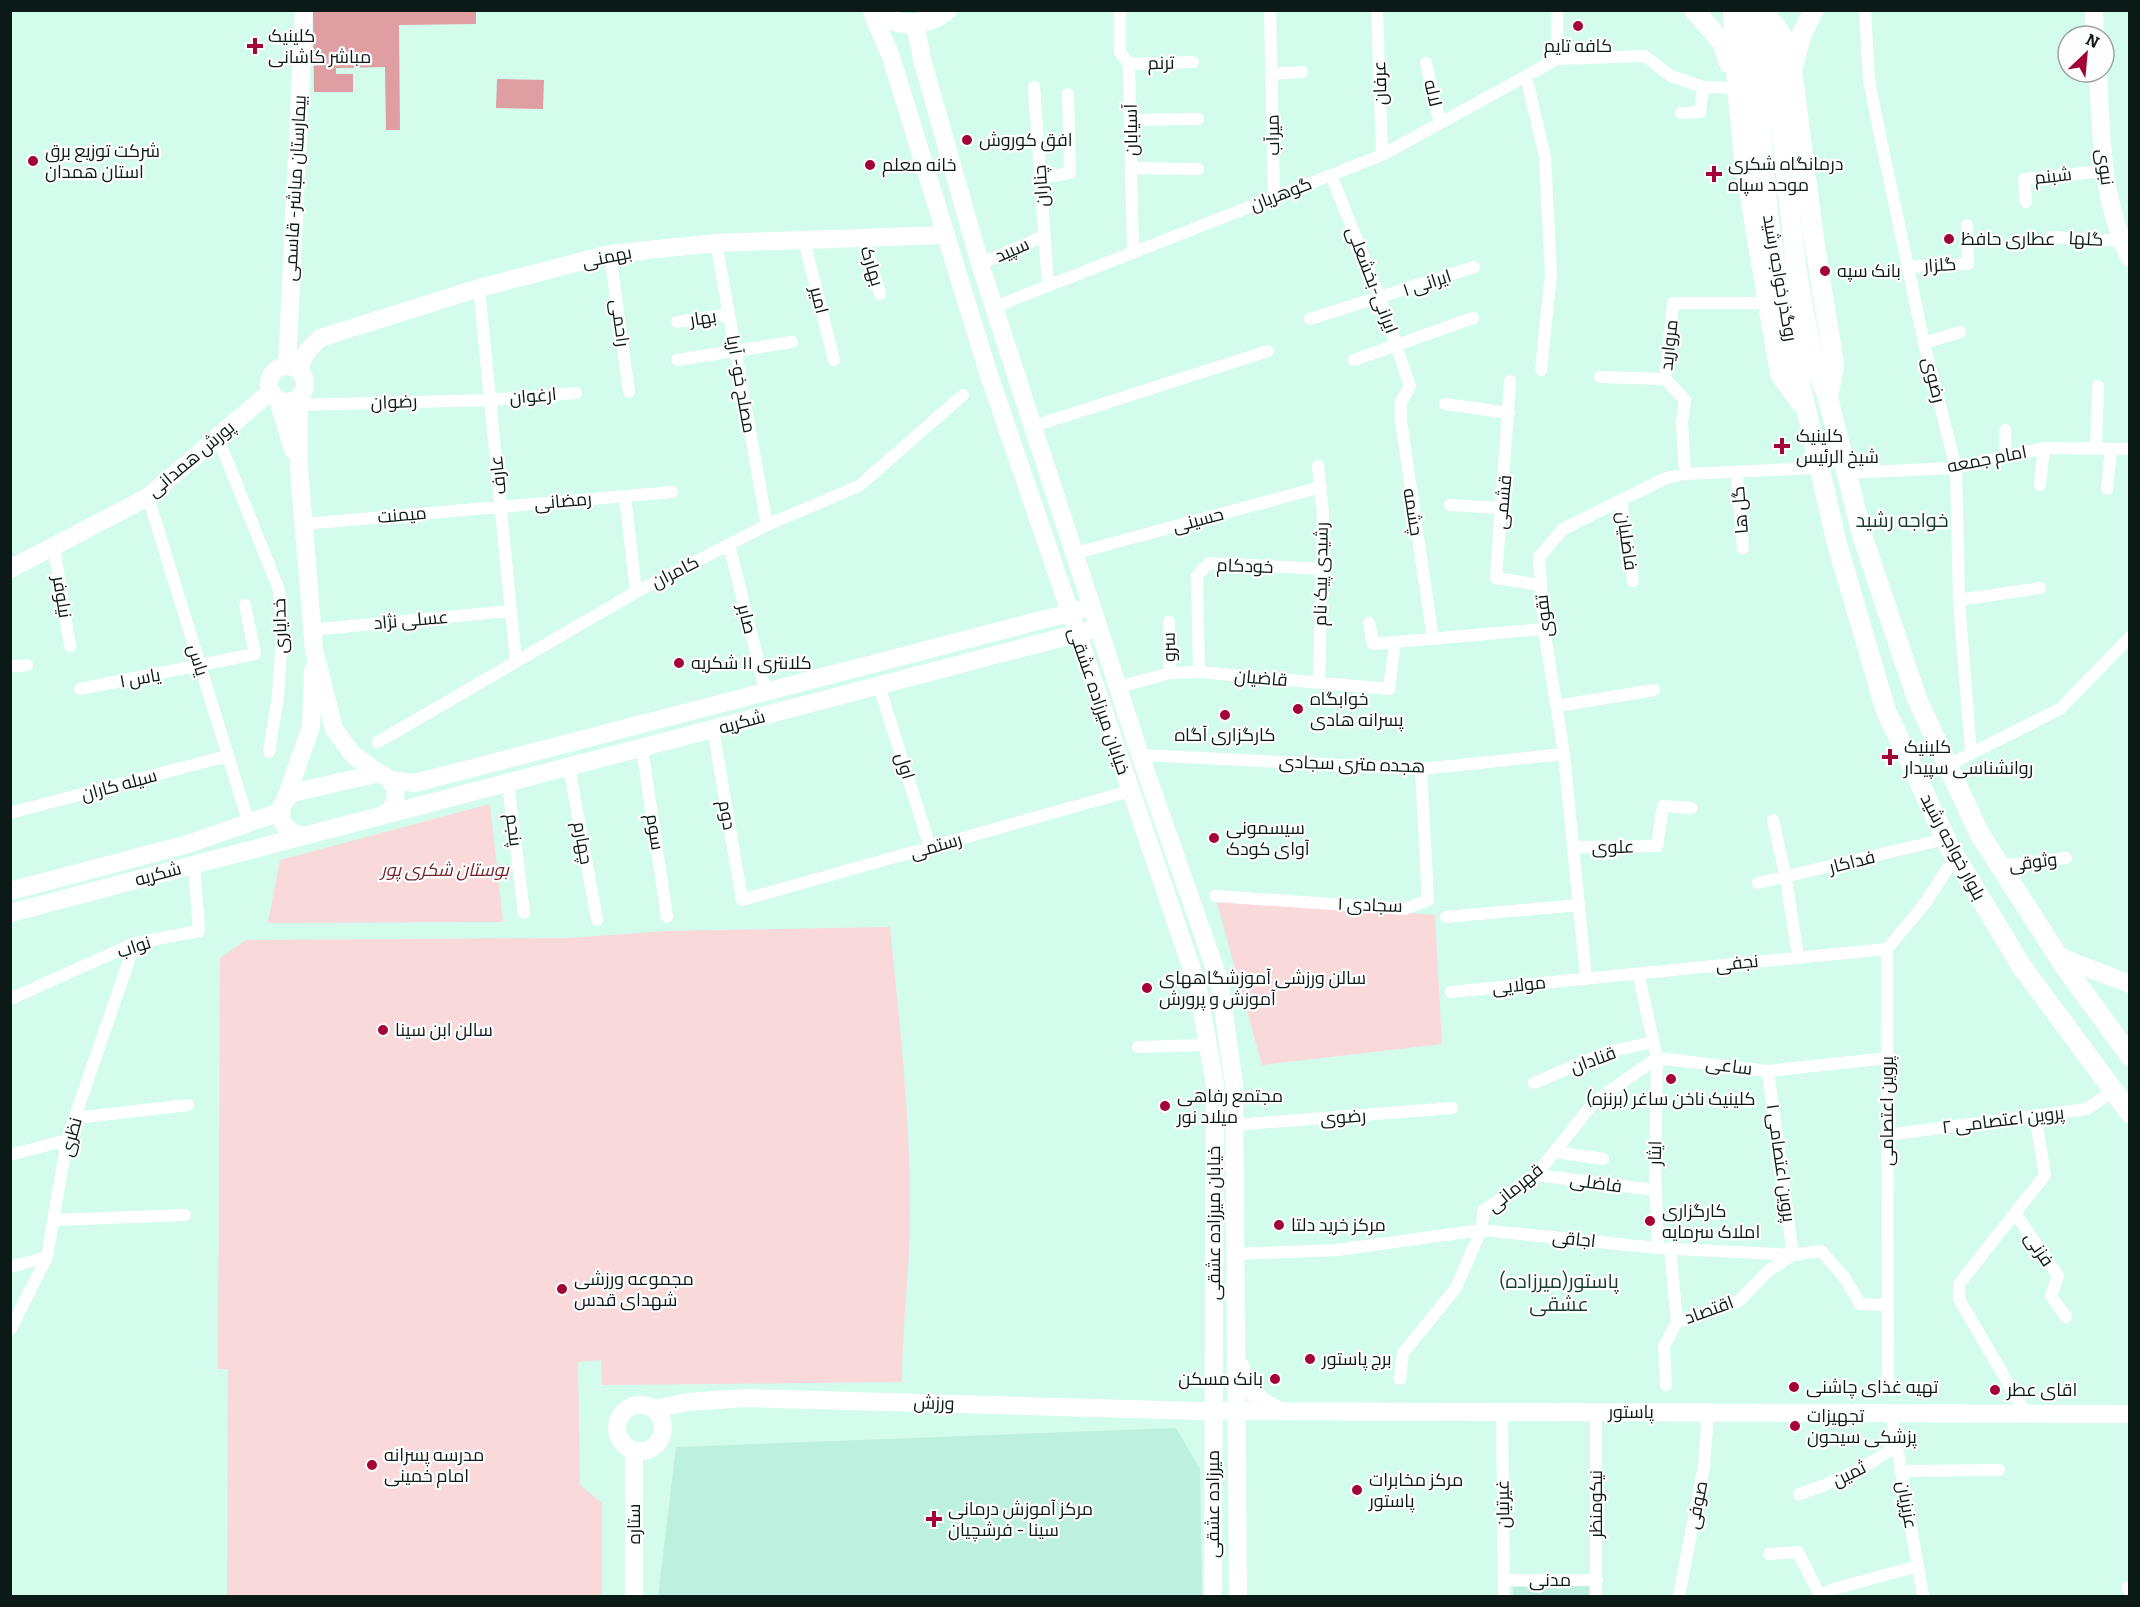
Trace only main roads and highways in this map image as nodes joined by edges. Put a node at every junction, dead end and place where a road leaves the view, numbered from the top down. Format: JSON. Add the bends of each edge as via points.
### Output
{"nodes":[{"id":1,"x":304,"y":10,"type":"edge"},
{"id":2,"x":871,"y":10,"type":"edge"},
{"id":3,"x":876,"y":10,"type":"edge"},
{"id":4,"x":947,"y":10,"type":"edge"},
{"id":5,"x":1694,"y":10,"type":"edge"},
{"id":6,"x":1733,"y":10,"type":"edge"},
{"id":7,"x":1749,"y":10,"type":"edge"},
{"id":8,"x":1767,"y":10,"type":"edge"},
{"id":9,"x":1814,"y":10,"type":"edge"},
{"id":10,"x":915,"y":24,"type":"junction"},
{"id":11,"x":1792,"y":70,"type":"junction"},
{"id":12,"x":2099,"y":84,"type":"edge"},
{"id":13,"x":1737,"y":88,"type":"junction"},
{"id":14,"x":944,"y":235,"type":"junction"},
{"id":15,"x":2129,"y":258,"type":"edge"},
{"id":16,"x":1805,"y":364,"type":"junction"},
{"id":17,"x":292,"y":368,"type":"junction"},
{"id":18,"x":274,"y":395,"type":"junction"},
{"id":19,"x":1828,"y":398,"type":"junction"},
{"id":20,"x":299,"y":401,"type":"junction"},
{"id":21,"x":1804,"y":410,"type":"junction"},
{"id":22,"x":299,"y":469,"type":"junction"},
{"id":23,"x":10,"y":569,"type":"edge"},
{"id":24,"x":1094,"y":606,"type":"junction"},
{"id":25,"x":1069,"y":614,"type":"junction"},
{"id":26,"x":1100,"y":627,"type":"junction"},
{"id":27,"x":1076,"y":634,"type":"junction"},
{"id":28,"x":314,"y":650,"type":"junction"},
{"id":29,"x":385,"y":776,"type":"junction"},
{"id":30,"x":283,"y":805,"type":"junction"},
{"id":31,"x":384,"y":815,"type":"junction"},
{"id":32,"x":305,"y":836,"type":"junction"},
{"id":33,"x":10,"y":891,"type":"edge"},
{"id":34,"x":10,"y":913,"type":"edge"},
{"id":35,"x":2057,"y":956,"type":"junction"},
{"id":36,"x":2130,"y":984,"type":"edge"},
{"id":37,"x":2130,"y":1056,"type":"edge"},
{"id":38,"x":2130,"y":1113,"type":"edge"},
{"id":39,"x":1236,"y":1348,"type":"junction"},
{"id":40,"x":654,"y":1408,"type":"junction"},
{"id":41,"x":1214,"y":1411,"type":"junction"},
{"id":42,"x":1236,"y":1411,"type":"junction"},
{"id":43,"x":1281,"y":1411,"type":"junction"},
{"id":44,"x":2130,"y":1414,"type":"edge"},
{"id":45,"x":634,"y":1452,"type":"junction"},
{"id":46,"x":634,"y":1596,"type":"edge"},
{"id":47,"x":1213,"y":1596,"type":"edge"},
{"id":48,"x":1238,"y":1596,"type":"edge"}],
"edges":[{"from":1,"to":17,"type":"main road","name":"بیمارستان مباشر- قاسمی"},
{"from":2,"to":14,"type":"main road","name":"خیابان میرزاده عشقی","via":[[891,57]]},
{"from":3,"to":10,"type":"main road","via":[[897,22]]},
{"from":4,"to":10,"type":"main road","via":[[931,21]]},
{"from":5,"to":13,"type":"main road","via":[[1722,42]]},
{"from":6,"to":13,"type":"main road"},
{"from":7,"to":16,"type":"main road","name":"روگذر خواجه رشید","via":[[1769,223]]},
{"from":8,"to":16,"type":"main road","name":"روگذر خواجه رشید"},
{"from":9,"to":11,"type":"main road","via":[[1801,36]]},
{"from":10,"to":24,"type":"main road","name":"خیابان میرزاده عشقی","via":[[980,264]]},
{"from":11,"to":13,"type":"main road","via":[[1777,27],[1755,19],[1744,32],[1740,46]]},
{"from":11,"to":19,"type":"main road","via":[[1834,365]]},
{"from":12,"to":15,"type":"main road","name":"نبوی","via":[[2104,171]]},
{"from":13,"to":21,"type":"main road","via":[[1745,167],[1780,374]]},
{"from":14,"to":17,"type":"main road","name":"بهمنی","via":[[716,243],[610,254],[479,288],[320,338]]},
{"from":14,"to":25,"type":"main road","name":"خیابان میرزاده عشقی"},
{"from":16,"to":19,"type":"main road","name":"بلوار خواجه رشید"},
{"from":16,"to":21,"type":"main road","name":"بلوار خواجه رشید"},
{"from":17,"to":18,"type":"main road","via":[[280,367],[271,377]]},
{"from":17,"to":20,"type":"main road","via":[[305,380]]},
{"from":18,"to":20,"type":"main road"},
{"from":18,"to":22,"type":"main road"},
{"from":18,"to":23,"type":"main road","name":"پورش همدانی","via":[[148,497]]},
{"from":19,"to":35,"type":"main road","name":"بلوار خواجه رشید","via":[[1862,535],[1917,699],[1979,833]]},
{"from":20,"to":22,"type":"main road"},
{"from":21,"to":38,"type":"main road","name":"بلوار خواجه رشید","via":[[1837,544],[1886,711],[1955,857],[2022,967]]},
{"from":22,"to":28,"type":"main road"},
{"from":24,"to":25,"type":"main road","name":"شکریه"},
{"from":24,"to":26,"type":"main road","name":"خیابان میرزاده عشقی"},
{"from":25,"to":27,"type":"main road","name":"خیابان میرزاده عشقی"},
{"from":25,"to":29,"type":"main road","name":"شکریه","via":[[415,783]]},
{"from":26,"to":27,"type":"main road","name":"شکریه"},
{"from":26,"to":39,"type":"main road","name":"خیابان میرزاده عشقی","via":[[1219,980],[1234,1084]]},
{"from":27,"to":31,"type":"main road","name":"شکریه"},
{"from":27,"to":41,"type":"main road","name":"خیابان میرزاده عشقی","via":[[1197,984],[1215,1084]]},
{"from":28,"to":29,"type":"main road","name":"خدایاری","via":[[334,729],[353,755]]},
{"from":28,"to":30,"type":"main road","name":"خدایاری","via":[[311,727]]},
{"from":29,"to":30,"type":"main road","name":"شکریه","via":[[292,793]]},
{"from":29,"to":31,"type":"main road","via":[[396,792],[396,799]]},
{"from":30,"to":32,"type":"main road","via":[[281,820],[290,832]]},
{"from":30,"to":33,"type":"main road","name":"شکریه","via":[[249,824],[188,844]]},
{"from":31,"to":32,"type":"main road","name":"شکریه"},
{"from":32,"to":34,"type":"main road","name":"شکریه"},
{"from":35,"to":36,"type":"main road"},
{"from":35,"to":37,"type":"main road","name":"بلوار خواجه رشید"},
{"from":39,"to":42,"type":"main road","name":"خیابان میرزاده عشقی"},
{"from":39,"to":43,"type":"main road","via":[[1246,1385],[1258,1399]]},
{"from":40,"to":41,"type":"main road","name":"ورزش","via":[[746,1398]]},
{"from":40,"to":45,"type":"main road","via":[[664,1422],[663,1439],[651,1450]]},
{"from":40,"to":45,"type":"main road","via":[[638,1404],[623,1411],[616,1426],[621,1442]]},
{"from":41,"to":42,"type":"main road","name":"ورزش"},
{"from":41,"to":47,"type":"main road","name":"میرزاده عشقی"},
{"from":42,"to":43,"type":"main road","name":"پاستور"},
{"from":42,"to":48,"type":"main road","name":"میرزاده عشقی"},
{"from":43,"to":44,"type":"main road","name":"پاستور"},
{"from":45,"to":46,"type":"main road","name":"ستاره"}]}
